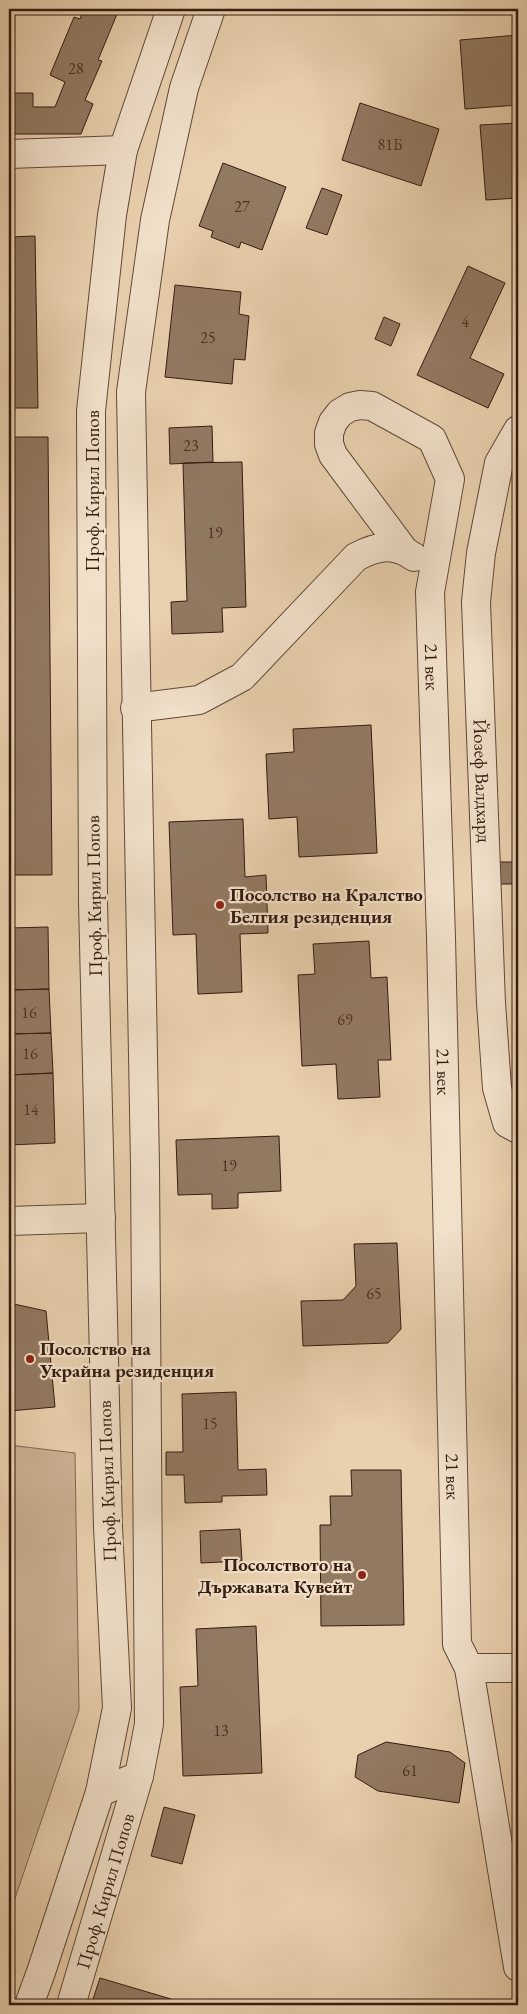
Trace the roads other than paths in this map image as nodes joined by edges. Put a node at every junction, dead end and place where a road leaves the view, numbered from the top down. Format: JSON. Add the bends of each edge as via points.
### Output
{"nodes":[{"id":1,"x":171,"y":9,"type":"edge"},
{"id":2,"x":212,"y":9,"type":"edge"},
{"id":3,"x":123,"y":150,"type":"junction"},
{"id":4,"x":9,"y":154,"type":"edge"},
{"id":5,"x":518,"y":430,"type":"edge"},
{"id":6,"x":403,"y":549,"type":"junction"},
{"id":7,"x":430,"y":592,"type":"junction"},
{"id":8,"x":135,"y":708,"type":"junction"},
{"id":9,"x":518,"y":1129,"type":"edge"},
{"id":10,"x":101,"y":1218,"type":"junction"},
{"id":11,"x":9,"y":1221,"type":"edge"},
{"id":12,"x":469,"y":1668,"type":"junction"},
{"id":13,"x":518,"y":1668,"type":"edge"},
{"id":14,"x":139,"y":1776,"type":"junction"},
{"id":15,"x":100,"y":1792,"type":"junction"},
{"id":16,"x":518,"y":1968,"type":"edge"},
{"id":17,"x":28,"y":2005,"type":"edge"},
{"id":18,"x":71,"y":2005,"type":"edge"}],
"edges":[{"from":1,"to":3,"type":"street","name":"Проф. Кирил Попов"},
{"from":2,"to":8,"type":"street","name":"Проф. Кирил Попов","via":[[184,88],[155,220],[131,392]]},
{"from":3,"to":4,"type":"street"},
{"from":3,"to":10,"type":"street","name":"Проф. Кирил Попов","via":[[112,215],[91,411],[93,892]]},
{"from":5,"to":9,"type":"street","name":"Йозеф Валдхард","via":[[499,462],[481,553],[476,602],[497,1088],[507,1123]]},
{"from":6,"to":7,"type":"street","name":"21 век","via":[[424,569]]},
{"from":6,"to":7,"type":"street","name":"21 век","via":[[333,455],[329,444],[331,428],[340,413],[350,407],[372,406],[432,439],[450,480]]},
{"from":6,"to":8,"type":"street","via":[[385,547],[356,557],[242,677],[199,700]]},
{"from":7,"to":12,"type":"street","name":"21 век","via":[[457,1644]]},
{"from":8,"to":14,"type":"street","name":"Проф. Кирил Попов","via":[[145,1166],[149,1714]]},
{"from":10,"to":11,"type":"street"},
{"from":10,"to":15,"type":"street","name":"Проф. Кирил Попов","via":[[108,1527],[117,1708]]},
{"from":12,"to":13,"type":"street"},
{"from":12,"to":16,"type":"street","name":"21 век"},
{"from":14,"to":15,"type":"street","name":"Проф. Кирил Попов"},
{"from":14,"to":18,"type":"street","name":"Проф. Кирил Попов"},
{"from":15,"to":17,"type":"street","name":"Проф. Кирил Попов"}]}
